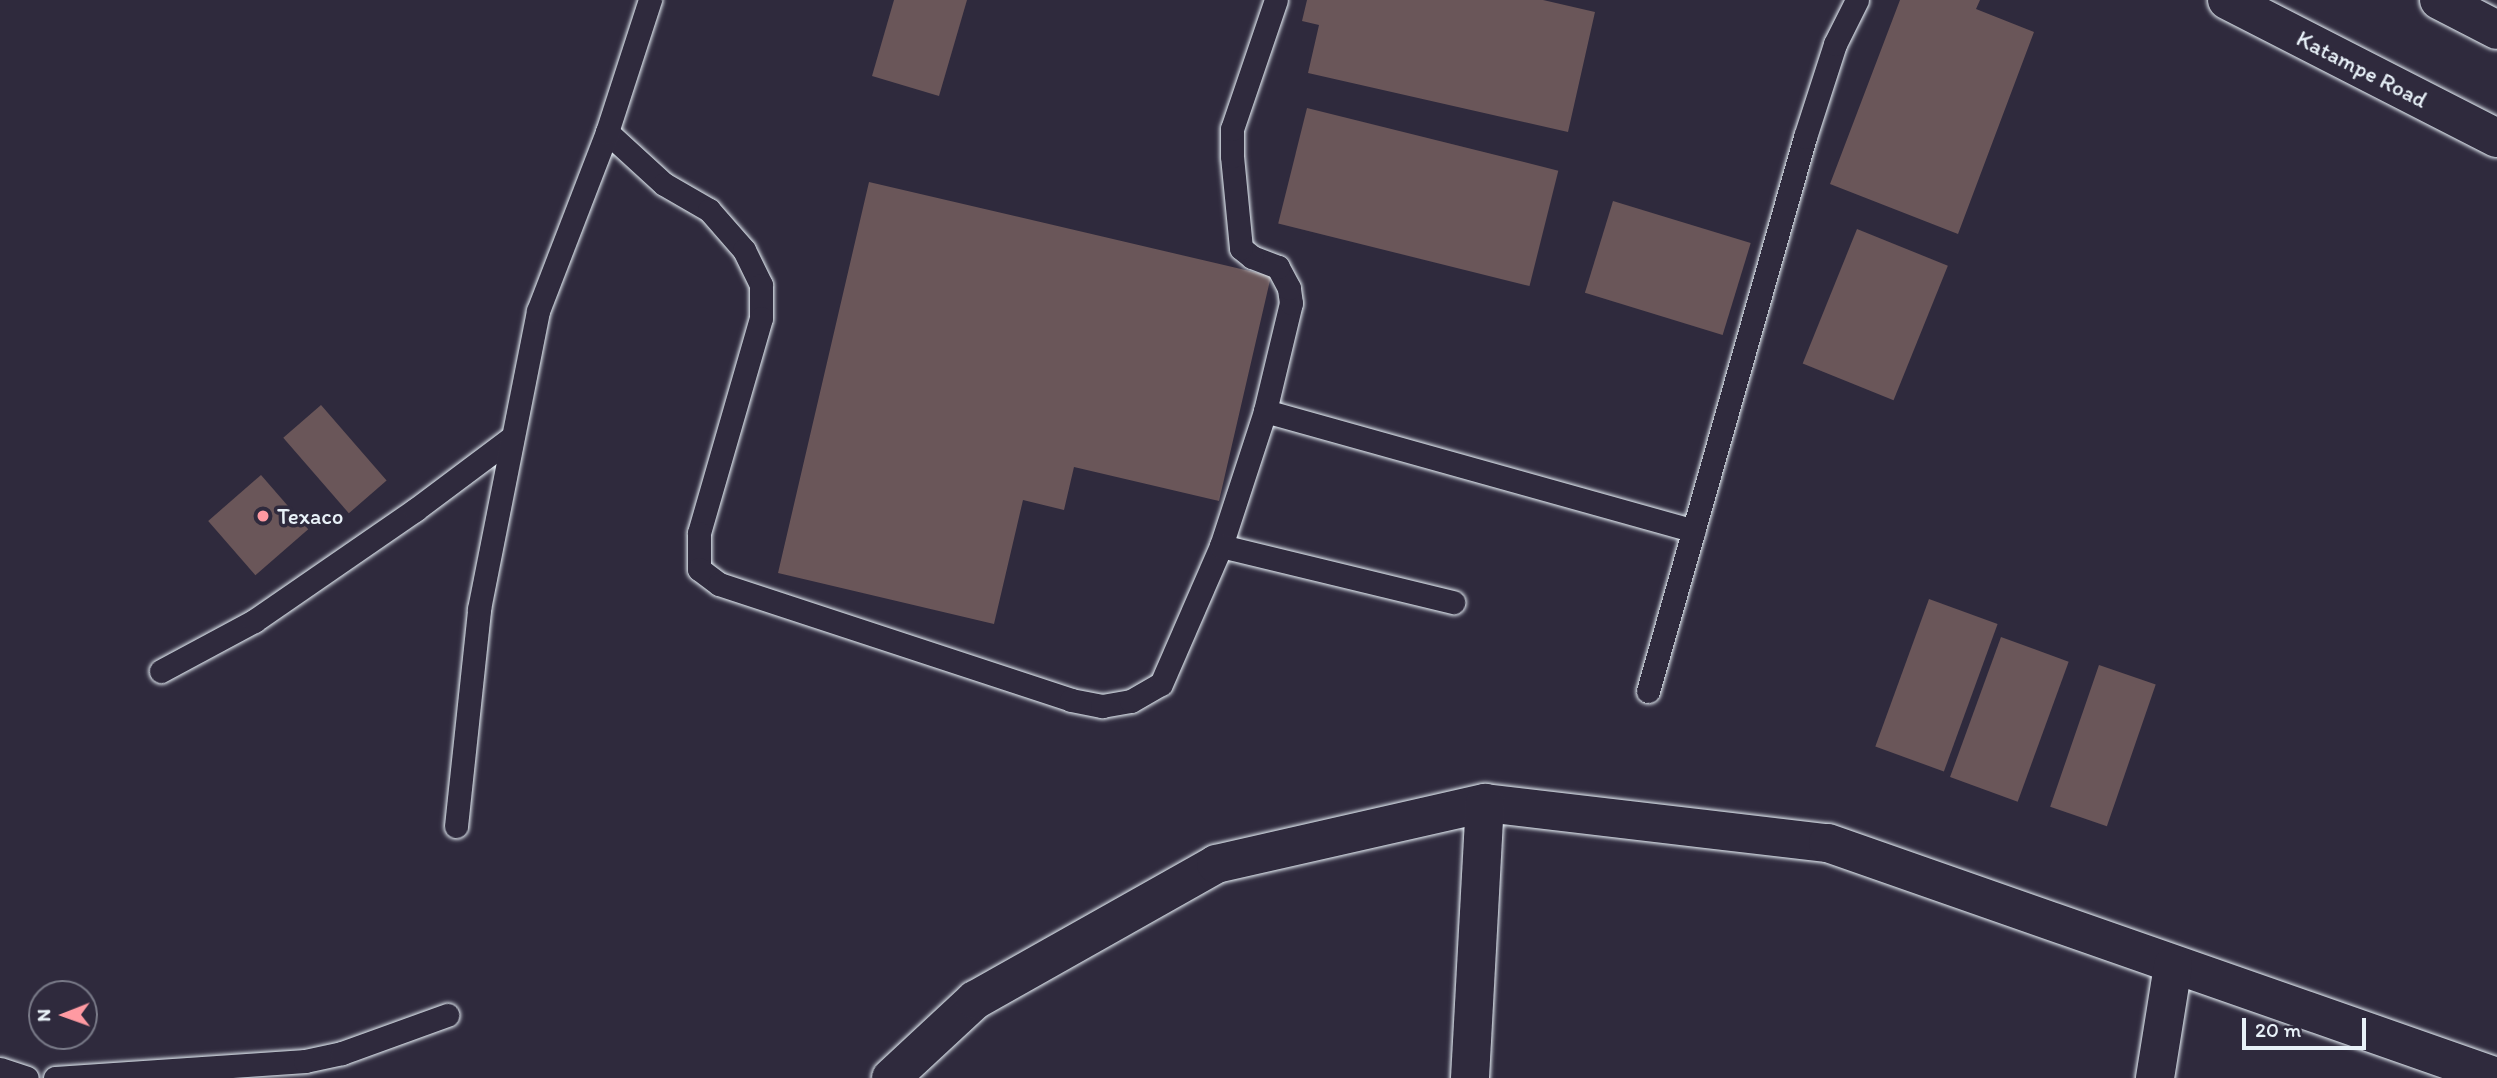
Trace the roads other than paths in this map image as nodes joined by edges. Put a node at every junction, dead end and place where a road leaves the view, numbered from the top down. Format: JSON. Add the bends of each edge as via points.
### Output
{"nodes":[{"id":1,"x":650,"y":0,"type":"edge"},
{"id":2,"x":1276,"y":0,"type":"edge"},
{"id":3,"x":1857,"y":0,"type":"edge"},
{"id":4,"x":2227,"y":0,"type":"edge"},
{"id":5,"x":2439,"y":0,"type":"edge"},
{"id":6,"x":2497,"y":30,"type":"edge"},
{"id":7,"x":607,"y":132,"type":"junction"},
{"id":8,"x":2497,"y":138,"type":"edge"},
{"id":9,"x":1265,"y":411,"type":"junction"},
{"id":10,"x":510,"y":439,"type":"junction"},
{"id":11,"x":1694,"y":531,"type":"junction"},
{"id":12,"x":1221,"y":546,"type":"junction"},
{"id":13,"x":1453,"y":602,"type":"dead end"},
{"id":14,"x":161,"y":671,"type":"dead end"},
{"id":15,"x":1648,"y":691,"type":"dead end"},
{"id":16,"x":1485,"y":803,"type":"junction"},
{"id":17,"x":456,"y":826,"type":"dead end"},
{"id":18,"x":2173,"y":965,"type":"junction"},
{"id":19,"x":447,"y":1014,"type":"dead end"},
{"id":20,"x":0,"y":1069,"type":"edge"},
{"id":21,"x":2497,"y":1077,"type":"edge"},
{"id":22,"x":27,"y":1078,"type":"edge"},
{"id":23,"x":55,"y":1078,"type":"edge"},
{"id":24,"x":891,"y":1078,"type":"edge"},
{"id":25,"x":1470,"y":1078,"type":"edge"},
{"id":26,"x":2155,"y":1078,"type":"edge"}],
"edges":[{"from":1,"to":7,"type":"lane"},
{"from":2,"to":9,"type":"lane","via":[[1232,129],[1241,248],[1278,267],[1291,303]]},
{"from":3,"to":11,"type":"lane","via":[[1835,44],[1805,137]]},
{"from":4,"to":8,"type":"street","name":"Katampe Road"},
{"from":5,"to":6,"type":"street"},
{"from":7,"to":10,"type":"lane","via":[[538,311]]},
{"from":7,"to":12,"type":"lane","via":[[664,184],[709,210],[744,250],[761,285],[761,318],[699,533],[699,569],[719,584],[1071,700],[1102,706],[1131,701],[1161,684]]},
{"from":9,"to":11,"type":"lane"},
{"from":9,"to":12,"type":"lane"},
{"from":10,"to":14,"type":"lane","via":[[254,621]]},
{"from":10,"to":17,"type":"lane","via":[[479,609]]},
{"from":11,"to":15,"type":"lane"},
{"from":12,"to":13,"type":"lane"},
{"from":16,"to":18,"type":"street","via":[[1828,843]]},
{"from":16,"to":24,"type":"street","via":[[1216,864],[975,1000]]},
{"from":16,"to":25,"type":"street"},
{"from":18,"to":21,"type":"street"},
{"from":18,"to":26,"type":"street"},
{"from":19,"to":23,"type":"lane","via":[[342,1053],[305,1061]]},
{"from":20,"to":22,"type":"lane"}]}
